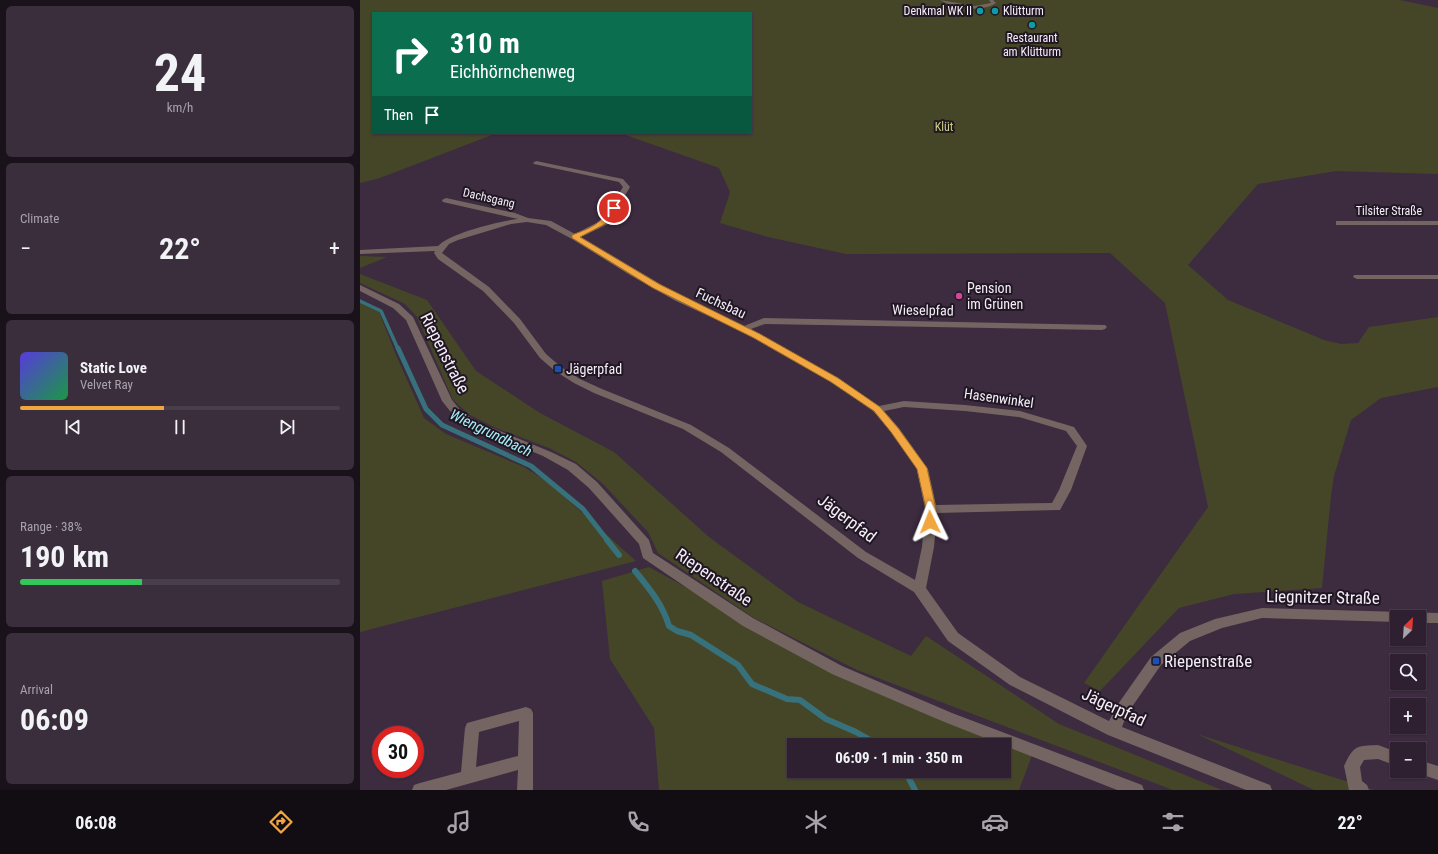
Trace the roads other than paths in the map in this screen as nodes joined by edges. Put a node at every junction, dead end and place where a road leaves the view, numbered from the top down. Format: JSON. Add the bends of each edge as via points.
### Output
{"nodes":[{"id":1,"x":942,"y":0,"type":"edge"},
{"id":2,"x":991,"y":0,"type":"edge"},
{"id":3,"x":536,"y":162,"type":"dead end"},
{"id":4,"x":446,"y":200,"type":"dead end"},
{"id":5,"x":527,"y":220,"type":"junction"},
{"id":6,"x":1339,"y":223,"type":"dead end"},
{"id":7,"x":1438,"y":223,"type":"edge"},
{"id":8,"x":574,"y":237,"type":"junction"},
{"id":9,"x":440,"y":248,"type":"junction"},
{"id":10,"x":360,"y":252,"type":"edge"},
{"id":11,"x":1357,"y":277,"type":"dead end"},
{"id":12,"x":1438,"y":277,"type":"edge"},
{"id":13,"x":360,"y":288,"type":"edge"},
{"id":14,"x":1102,"y":327,"type":"dead end"},
{"id":15,"x":744,"y":329,"type":"junction"},
{"id":16,"x":877,"y":409,"type":"junction"},
{"id":17,"x":931,"y":509,"type":"junction"},
{"id":18,"x":919,"y":589,"type":"junction"},
{"id":19,"x":1438,"y":618,"type":"edge"},
{"id":20,"x":1113,"y":730,"type":"junction"},
{"id":21,"x":1390,"y":756,"type":"edge"},
{"id":22,"x":526,"y":761,"type":"junction"},
{"id":23,"x":1426,"y":769,"type":"edge"},
{"id":24,"x":1438,"y":773,"type":"edge"},
{"id":25,"x":468,"y":776,"type":"junction"},
{"id":26,"x":1260,"y":789,"type":"edge"},
{"id":27,"x":420,"y":790,"type":"edge"},
{"id":28,"x":525,"y":790,"type":"edge"},
{"id":29,"x":1136,"y":790,"type":"edge"},
{"id":30,"x":1360,"y":790,"type":"edge"}],
"edges":[{"from":1,"to":2,"type":"street","via":[[970,6],[991,5],[994,3]]},
{"from":3,"to":8,"type":"street","via":[[621,180],[627,187],[605,222]]},
{"from":4,"to":5,"type":"street","name":"Dachsgang","via":[[516,215]]},
{"from":5,"to":8,"type":"street","name":"Fuchsbau","via":[[548,223]]},
{"from":5,"to":9,"type":"street","name":"Fuchsbau","via":[[476,231],[446,242]]},
{"from":6,"to":7,"type":"street","name":"Tilsiter Straße"},
{"from":8,"to":15,"type":"street","name":"Fuchsbau","via":[[672,295]]},
{"from":9,"to":10,"type":"street","name":"Fuchsbau"},
{"from":9,"to":18,"type":"street","name":"Jägerpfad","via":[[438,253],[441,257],[486,289],[518,321],[543,356],[558,369],[598,391],[687,427],[724,450],[862,554]]},
{"from":11,"to":12,"type":"street"},
{"from":13,"to":29,"type":"street","name":"Riepenstraße","via":[[396,306],[410,320],[447,401],[458,414],[474,424],[572,467],[593,485],[645,543],[647,555],[748,622],[837,670],[947,717]]},
{"from":14,"to":15,"type":"street","name":"Wieselpfad","via":[[764,322]]},
{"from":15,"to":16,"type":"street","name":"Fuchsbau","via":[[834,380]]},
{"from":16,"to":17,"type":"street","name":"Fuchsbau","via":[[922,468]]},
{"from":16,"to":17,"type":"street","name":"Hasenwinkel","via":[[904,404],[1020,414],[1070,429],[1082,446],[1056,508]]},
{"from":17,"to":18,"type":"street","name":"Fuchsbau","via":[[928,547]]},
{"from":18,"to":20,"type":"street","name":"Jägerpfad","via":[[953,637],[1015,681]]},
{"from":19,"to":20,"type":"street","name":"Liegnitzer Straße","via":[[1262,613],[1220,623],[1185,637],[1156,661],[1121,711]]},
{"from":20,"to":26,"type":"street","name":"Jägerpfad"},
{"from":21,"to":30,"type":"street","via":[[1378,752],[1360,754],[1352,766],[1355,785]]},
{"from":22,"to":25,"type":"street"},
{"from":22,"to":25,"type":"street","via":[[526,713],[472,728]]},
{"from":22,"to":28,"type":"street"},
{"from":23,"to":24,"type":"street"},
{"from":25,"to":27,"type":"street"}]}
